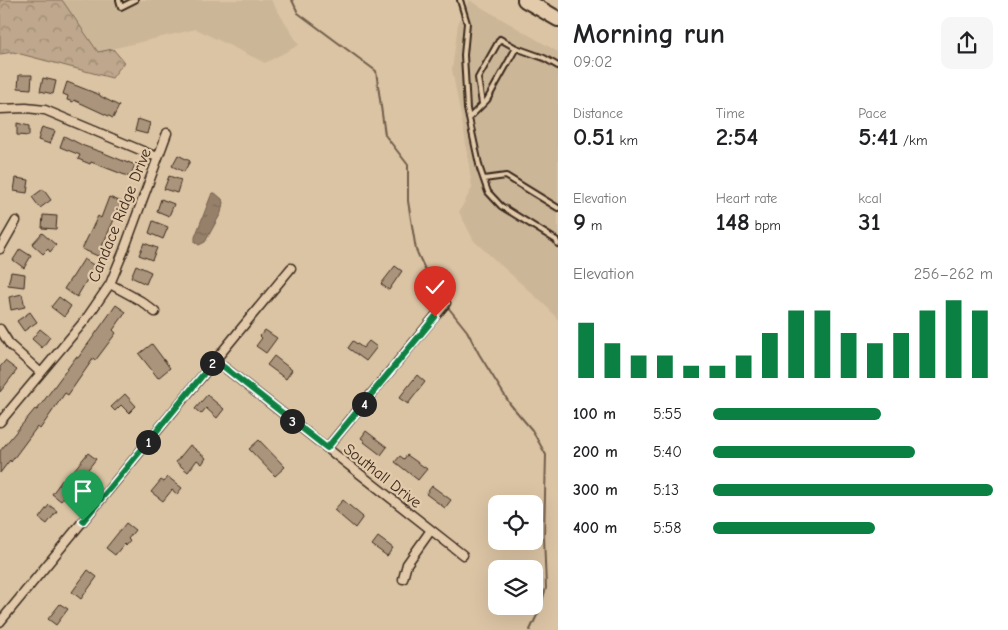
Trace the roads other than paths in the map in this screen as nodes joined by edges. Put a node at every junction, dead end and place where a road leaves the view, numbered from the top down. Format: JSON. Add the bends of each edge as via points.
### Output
{"nodes":[{"id":1,"x":118,"y":0,"type":"edge"},
{"id":2,"x":134,"y":0,"type":"edge"},
{"id":3,"x":460,"y":0,"type":"edge"},
{"id":4,"x":525,"y":0,"type":"edge"},
{"id":5,"x":558,"y":19,"type":"edge"},
{"id":6,"x":516,"y":48,"type":"junction"},
{"id":7,"x":558,"y":66,"type":"edge"},
{"id":8,"x":482,"y":104,"type":"junction"},
{"id":9,"x":0,"y":109,"type":"edge"},
{"id":10,"x":469,"y":118,"type":"junction"},
{"id":11,"x":167,"y":133,"type":"dead end"},
{"id":12,"x":157,"y":157,"type":"junction"},
{"id":13,"x":484,"y":179,"type":"junction"},
{"id":14,"x":558,"y":208,"type":"edge"},
{"id":15,"x":16,"y":221,"type":"dead end"},
{"id":16,"x":558,"y":244,"type":"edge"},
{"id":17,"x":0,"y":249,"type":"edge"},
{"id":18,"x":291,"y":268,"type":"dead end"},
{"id":19,"x":110,"y":284,"type":"junction"},
{"id":20,"x":446,"y":303,"type":"dead end"},
{"id":21,"x":155,"y":312,"type":"dead end"},
{"id":22,"x":0,"y":329,"type":"edge"},
{"id":23,"x":215,"y":360,"type":"junction"},
{"id":24,"x":40,"y":373,"type":"junction"},
{"id":25,"x":0,"y":422,"type":"edge"},
{"id":26,"x":327,"y":448,"type":"junction"},
{"id":27,"x":431,"y":530,"type":"junction"},
{"id":28,"x":464,"y":555,"type":"dead end"},
{"id":29,"x":403,"y":579,"type":"dead end"},
{"id":30,"x":0,"y":622,"type":"edge"}],
"edges":[{"from":1,"to":2,"type":"lane","via":[[121,7]]},
{"from":3,"to":10,"type":"lane","via":[[467,23],[464,55]]},
{"from":4,"to":5,"type":"highway"},
{"from":6,"to":7,"type":"lane"},
{"from":6,"to":8,"type":"lane"},
{"from":6,"to":8,"type":"lane","via":[[500,39],[478,78]]},
{"from":8,"to":10,"type":"lane"},
{"from":9,"to":12,"type":"street","via":[[44,110]]},
{"from":10,"to":13,"type":"lane"},
{"from":11,"to":12,"type":"street","name":"Candace Ridge Drive"},
{"from":12,"to":19,"type":"street","name":"Candace Ridge Drive"},
{"from":13,"to":14,"type":"lane","via":[[506,176]]},
{"from":13,"to":16,"type":"lane","via":[[488,192],[501,206]]},
{"from":15,"to":17,"type":"street"},
{"from":18,"to":23,"type":"street"},
{"from":19,"to":21,"type":"street"},
{"from":19,"to":24,"type":"street","name":"Candace Ridge Drive","via":[[86,319]]},
{"from":20,"to":26,"type":"street"},
{"from":22,"to":24,"type":"street","via":[[10,345]]},
{"from":23,"to":26,"type":"street","name":"Southall Drive"},
{"from":23,"to":30,"type":"street"},
{"from":24,"to":25,"type":"street","name":"Candace Ridge Drive"},
{"from":26,"to":27,"type":"street","name":"Southall Drive"},
{"from":27,"to":28,"type":"street","name":"Southall Drive"},
{"from":27,"to":29,"type":"street","via":[[407,564]]}]}
